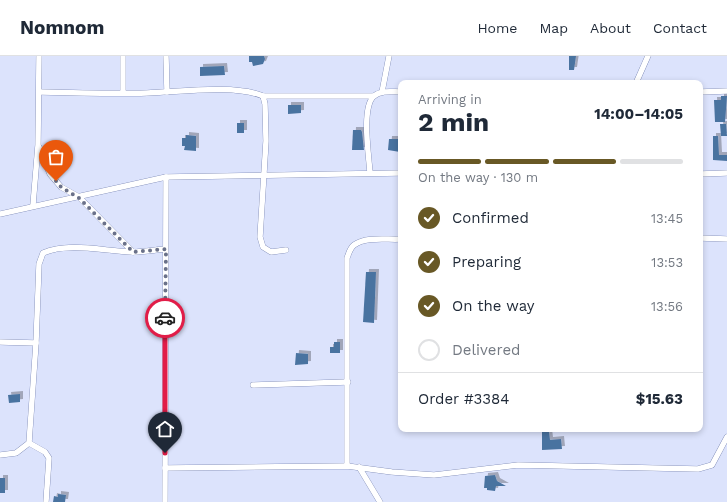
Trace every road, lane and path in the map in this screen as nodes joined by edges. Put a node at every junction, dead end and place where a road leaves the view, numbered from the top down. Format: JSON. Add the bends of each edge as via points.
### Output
{"nodes":[{"id":1,"x":39,"y":56,"type":"edge"},
{"id":2,"x":123,"y":56,"type":"edge"},
{"id":3,"x":166,"y":56,"type":"edge"},
{"id":4,"x":389,"y":56,"type":"edge"},
{"id":5,"x":648,"y":56,"type":"edge"},
{"id":6,"x":637,"y":80,"type":"edge"},
{"id":7,"x":40,"y":92,"type":"junction"},
{"id":8,"x":167,"y":92,"type":"junction"},
{"id":9,"x":382,"y":92,"type":"junction"},
{"id":10,"x":398,"y":92,"type":"edge"},
{"id":11,"x":703,"y":92,"type":"edge"},
{"id":12,"x":727,"y":92,"type":"edge"},
{"id":13,"x":123,"y":93,"type":"junction"},
{"id":14,"x":263,"y":96,"type":"junction"},
{"id":15,"x":374,"y":96,"type":"junction"},
{"id":16,"x":38,"y":144,"type":"junction"},
{"id":17,"x":370,"y":173,"type":"junction"},
{"id":18,"x":398,"y":173,"type":"edge"},
{"id":19,"x":727,"y":173,"type":"edge"},
{"id":20,"x":703,"y":174,"type":"edge"},
{"id":21,"x":264,"y":175,"type":"junction"},
{"id":22,"x":166,"y":177,"type":"junction"},
{"id":23,"x":79,"y":198,"type":"junction"},
{"id":24,"x":34,"y":205,"type":"junction"},
{"id":25,"x":0,"y":214,"type":"edge"},
{"id":26,"x":703,"y":238,"type":"edge"},
{"id":27,"x":727,"y":238,"type":"edge"},
{"id":28,"x":398,"y":239,"type":"edge"},
{"id":29,"x":166,"y":249,"type":"junction"},
{"id":30,"x":286,"y":250,"type":"dead end"},
{"id":31,"x":133,"y":252,"type":"junction"},
{"id":32,"x":0,"y":342,"type":"edge"},
{"id":33,"x":36,"y":343,"type":"junction"},
{"id":34,"x":348,"y":382,"type":"junction"},
{"id":35,"x":253,"y":385,"type":"dead end"},
{"id":36,"x":727,"y":436,"type":"edge"},
{"id":37,"x":29,"y":443,"type":"junction"},
{"id":38,"x":0,"y":455,"type":"edge"},
{"id":39,"x":347,"y":466,"type":"junction"},
{"id":40,"x":165,"y":468,"type":"junction"},
{"id":41,"x":359,"y":468,"type":"junction"},
{"id":42,"x":46,"y":502,"type":"edge"},
{"id":43,"x":165,"y":502,"type":"edge"},
{"id":44,"x":380,"y":502,"type":"edge"}],
"edges":[{"from":1,"to":7,"type":"street"},
{"from":2,"to":13,"type":"street"},
{"from":3,"to":8,"type":"street"},
{"from":4,"to":9,"type":"street"},
{"from":5,"to":6,"type":"street"},
{"from":7,"to":13,"type":"street"},
{"from":7,"to":16,"type":"street"},
{"from":8,"to":13,"type":"street"},
{"from":8,"to":14,"type":"street","via":[[224,90]]},
{"from":9,"to":10,"type":"street"},
{"from":9,"to":15,"type":"street"},
{"from":11,"to":12,"type":"street"},
{"from":14,"to":15,"type":"street"},
{"from":14,"to":21,"type":"street","via":[[266,141]]},
{"from":15,"to":17,"type":"street","via":[[368,104],[367,122]]},
{"from":16,"to":23,"type":"street","via":[[50,174],[61,187]]},
{"from":16,"to":24,"type":"street"},
{"from":17,"to":18,"type":"street"},
{"from":17,"to":21,"type":"street"},
{"from":19,"to":20,"type":"street"},
{"from":21,"to":22,"type":"street"},
{"from":21,"to":30,"type":"street","via":[[260,237],[263,247],[270,252]]},
{"from":22,"to":23,"type":"street"},
{"from":22,"to":29,"type":"street"},
{"from":23,"to":24,"type":"street"},
{"from":23,"to":31,"type":"street"},
{"from":24,"to":25,"type":"street"},
{"from":26,"to":27,"type":"street"},
{"from":28,"to":34,"type":"street","via":[[370,240],[350,248],[347,258]]},
{"from":29,"to":31,"type":"street"},
{"from":29,"to":40,"type":"street"},
{"from":31,"to":33,"type":"street","via":[[81,248],[52,249],[43,253],[39,264]]},
{"from":32,"to":33,"type":"street"},
{"from":33,"to":37,"type":"street"},
{"from":34,"to":35,"type":"street"},
{"from":34,"to":39,"type":"street"},
{"from":36,"to":41,"type":"street","via":[[712,465],[698,469],[518,465],[434,475]]},
{"from":37,"to":38,"type":"street","via":[[16,453]]},
{"from":37,"to":42,"type":"street","via":[[45,452],[49,458]]},
{"from":39,"to":40,"type":"street"},
{"from":39,"to":41,"type":"street"},
{"from":40,"to":43,"type":"street"},
{"from":41,"to":44,"type":"street"}]}
